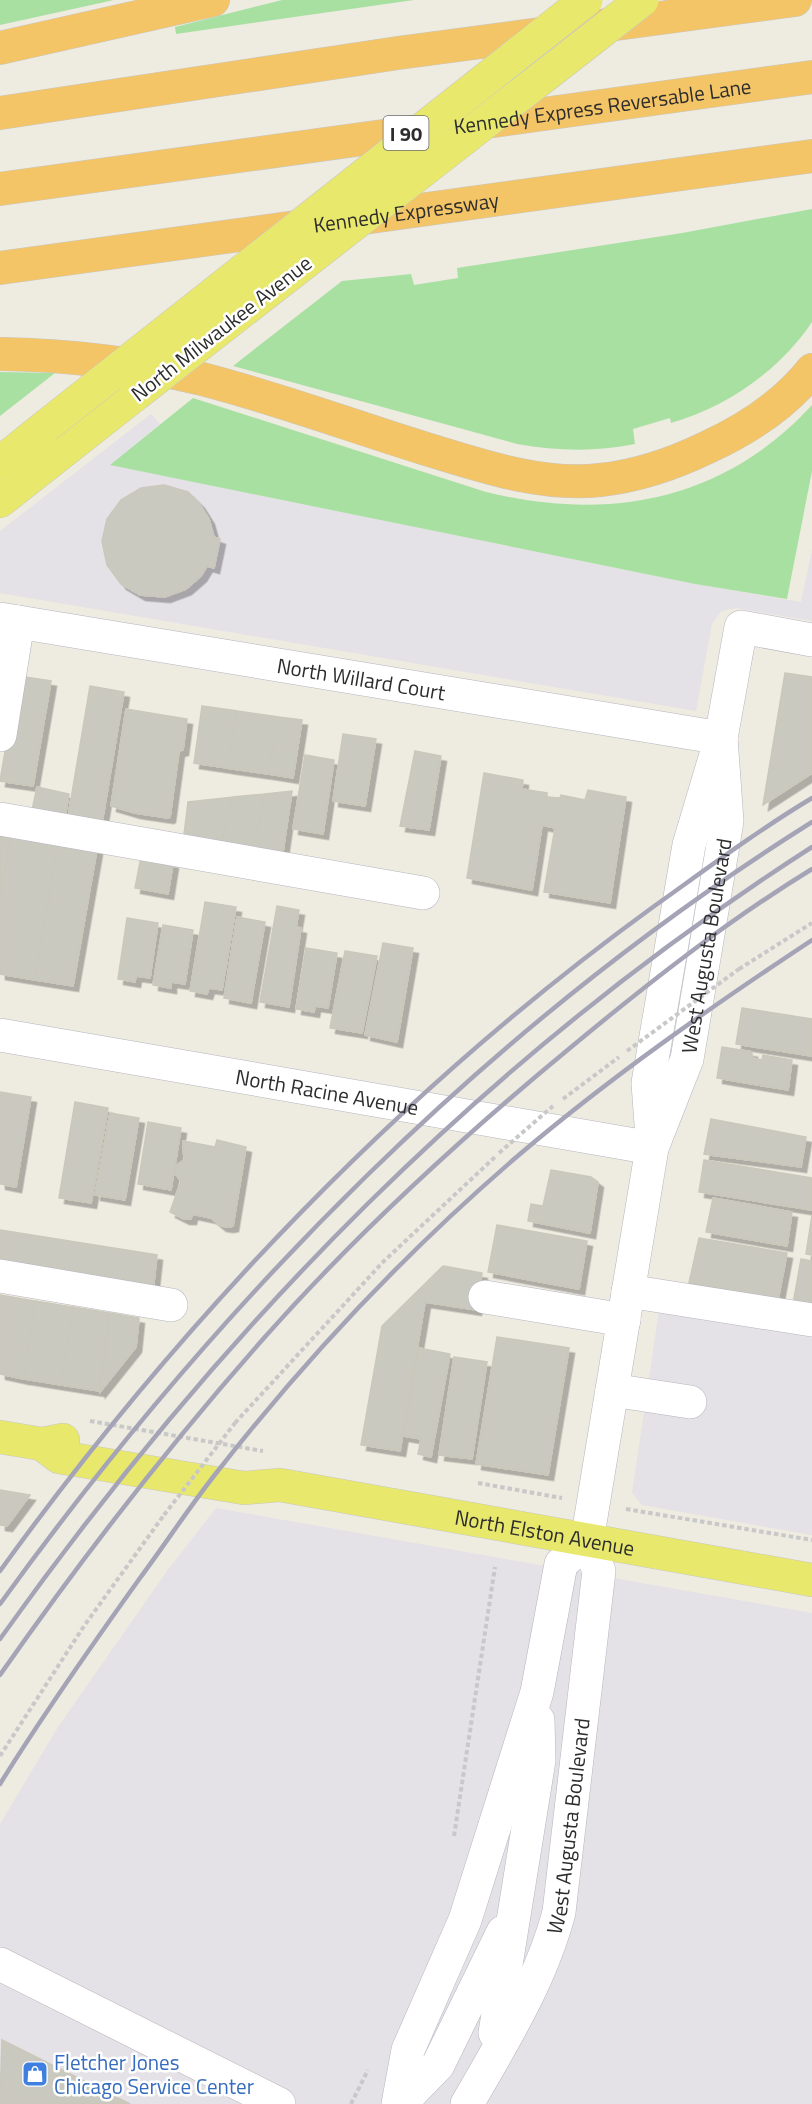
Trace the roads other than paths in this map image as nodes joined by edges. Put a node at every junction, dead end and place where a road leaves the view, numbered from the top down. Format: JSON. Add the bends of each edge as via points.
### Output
{"nodes":[{"id":1,"x":213,"y":0,"type":"edge"},
{"id":2,"x":586,"y":0,"type":"edge"},
{"id":3,"x":642,"y":0,"type":"edge"},
{"id":4,"x":795,"y":0,"type":"edge"},
{"id":5,"x":0,"y":48,"type":"edge"},
{"id":6,"x":812,"y":77,"type":"edge"},
{"id":7,"x":0,"y":113,"type":"edge"},
{"id":8,"x":812,"y":156,"type":"edge"},
{"id":9,"x":0,"y":189,"type":"edge"},
{"id":10,"x":0,"y":268,"type":"edge"},
{"id":11,"x":0,"y":354,"type":"edge"},
{"id":12,"x":812,"y":370,"type":"edge"},
{"id":13,"x":0,"y":463,"type":"edge"},
{"id":14,"x":0,"y":501,"type":"edge"},
{"id":15,"x":9,"y":620,"type":"edge"},
{"id":16,"x":812,"y":640,"type":"edge"},
{"id":17,"x":0,"y":735,"type":"edge"},
{"id":18,"x":721,"y":738,"type":"junction"},
{"id":19,"x":0,"y":819,"type":"edge"},
{"id":20,"x":423,"y":893,"type":"dead end"},
{"id":21,"x":0,"y":1035,"type":"edge"},
{"id":22,"x":652,"y":1148,"type":"junction"},
{"id":23,"x":0,"y":1276,"type":"edge"},
{"id":24,"x":485,"y":1297,"type":"dead end"},
{"id":25,"x":171,"y":1305,"type":"dead end"},
{"id":26,"x":626,"y":1306,"type":"junction"},
{"id":27,"x":812,"y":1320,"type":"edge"},
{"id":28,"x":612,"y":1390,"type":"junction"},
{"id":29,"x":690,"y":1402,"type":"dead end"},
{"id":30,"x":0,"y":1437,"type":"edge"},
{"id":31,"x":587,"y":1541,"type":"junction"},
{"id":32,"x":812,"y":1580,"type":"edge"},
{"id":33,"x":537,"y":1692,"type":"junction"},
{"id":34,"x":515,"y":1909,"type":"junction"},
{"id":35,"x":559,"y":1912,"type":"junction"},
{"id":36,"x":0,"y":1964,"type":"edge"},
{"id":37,"x":470,"y":2099,"type":"edge"},
{"id":38,"x":279,"y":2104,"type":"edge"},
{"id":39,"x":399,"y":2104,"type":"edge"}],
"edges":[{"from":1,"to":5,"type":"highway"},
{"from":2,"to":13,"type":"main road","name":"North Milwaukee Avenue","bridge":true},
{"from":3,"to":14,"type":"main road","name":"North Milwaukee Avenue","bridge":true},
{"from":4,"to":7,"type":"highway","via":[[409,51]]},
{"from":6,"to":9,"type":"highway","name":"Kennedy Express Reversable Lane","number":"I 90"},
{"from":8,"to":10,"type":"highway","name":"Kennedy Expressway"},
{"from":11,"to":12,"type":"highway","via":[[58,355],[202,379],[468,462],[554,480],[598,481],[640,474],[726,438],[769,412]]},
{"from":15,"to":17,"type":"street"},
{"from":15,"to":18,"type":"street","name":"North Willard Court"},
{"from":16,"to":18,"type":"street","name":"West Augusta Boulevard","via":[[741,627]]},
{"from":18,"to":22,"type":"street","name":"West Augusta Boulevard","via":[[727,821],[687,1059]]},
{"from":19,"to":20,"type":"street"},
{"from":21,"to":22,"type":"street","name":"North Racine Avenue"},
{"from":22,"to":26,"type":"street","name":"West Augusta Boulevard"},
{"from":23,"to":25,"type":"street"},
{"from":24,"to":26,"type":"street"},
{"from":26,"to":27,"type":"street"},
{"from":26,"to":28,"type":"street","name":"West Augusta Boulevard"},
{"from":28,"to":29,"type":"street"},
{"from":28,"to":31,"type":"street","name":"West Augusta Boulevard"},
{"from":30,"to":31,"type":"main road","name":"North Elston Avenue","via":[[42,1444],[73,1439],[255,1468],[280,1485]]},
{"from":31,"to":32,"type":"main road","name":"North Elston Avenue"},
{"from":31,"to":33,"type":"street","name":"West Augusta Boulevard","via":[[561,1564]]},
{"from":31,"to":35,"type":"street","name":"West Augusta Boulevard","via":[[599,1570]]},
{"from":33,"to":34,"type":"street","name":"West Augusta Boulevard","via":[[539,1760]]},
{"from":33,"to":39,"type":"street","name":"West Augusta Boulevard","via":[[465,1920],[408,2050]]},
{"from":34,"to":35,"type":"street"},
{"from":34,"to":37,"type":"street","name":"West Augusta Boulevard","via":[[494,2036]]},
{"from":34,"to":39,"type":"street","name":"West Augusta Boulevard","via":[[438,2065]]},
{"from":35,"to":37,"type":"street","name":"West Augusta Boulevard","via":[[551,1942]]},
{"from":36,"to":38,"type":"street"}]}
